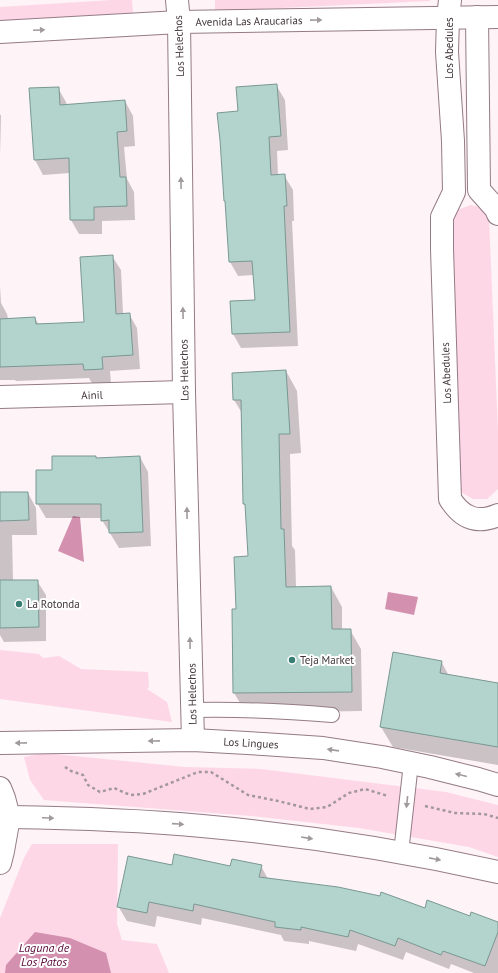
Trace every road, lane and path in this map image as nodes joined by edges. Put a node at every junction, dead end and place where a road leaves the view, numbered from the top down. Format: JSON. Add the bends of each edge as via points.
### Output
{"nodes":[{"id":1,"x":177,"y":0,"type":"edge"},
{"id":2,"x":449,"y":9,"type":"edge"},
{"id":3,"x":488,"y":17,"type":"edge"},
{"id":4,"x":179,"y":22,"type":"junction"},
{"id":5,"x":0,"y":32,"type":"edge"},
{"id":6,"x":479,"y":190,"type":"junction"},
{"id":7,"x":454,"y":192,"type":"junction"},
{"id":8,"x":498,"y":214,"type":"edge"},
{"id":9,"x":184,"y":392,"type":"junction"},
{"id":10,"x":0,"y":398,"type":"edge"},
{"id":11,"x":498,"y":515,"type":"edge"},
{"id":12,"x":192,"y":710,"type":"junction"},
{"id":13,"x":332,"y":714,"type":"dead end"},
{"id":14,"x":193,"y":740,"type":"junction"},
{"id":15,"x":43,"y":742,"type":"junction"},
{"id":16,"x":0,"y":743,"type":"edge"},
{"id":17,"x":411,"y":763,"type":"junction"},
{"id":18,"x":498,"y":785,"type":"edge"},
{"id":19,"x":0,"y":788,"type":"edge"},
{"id":20,"x":407,"y":803,"type":"junction"},
{"id":21,"x":5,"y":817,"type":"edge"},
{"id":22,"x":498,"y":818,"type":"edge"},
{"id":23,"x":401,"y":853,"type":"junction"},
{"id":24,"x":0,"y":863,"type":"edge"},
{"id":25,"x":498,"y":872,"type":"edge"}],
"edges":[{"from":1,"to":4,"type":"street","name":"Los Helechos"},
{"from":2,"to":3,"type":"street","name":"Avenida Las Araucarias"},
{"from":4,"to":2,"type":"street","name":"Avenida Las Araucarias","one_way":true},
{"from":2,"to":7,"type":"street","name":"Los Abedules","via":[[447,52]]},
{"from":3,"to":6,"type":"street"},
{"from":5,"to":4,"type":"street","name":"Avenida Las Araucarias","one_way":true},
{"from":9,"to":4,"type":"street","name":"Los Helechos","one_way":true},
{"from":6,"to":7,"type":"street"},
{"from":6,"to":8,"type":"street"},
{"from":7,"to":11,"type":"street","name":"Los Abedules","via":[[442,217],[450,499],[462,514],[471,518],[481,520]]},
{"from":9,"to":10,"type":"street","name":"Ainil"},
{"from":12,"to":9,"type":"street","name":"Los Helechos","one_way":true},
{"from":12,"to":13,"type":"lane","via":[[236,709]]},
{"from":12,"to":14,"type":"street","name":"Los Helechos"},
{"from":14,"to":15,"type":"street","name":"Los Lingues","one_way":true},
{"from":17,"to":14,"type":"street","name":"Los Lingues","one_way":true,"via":[[323,748]]},
{"from":15,"to":16,"type":"street","name":"Los Lingues","one_way":true},
{"from":15,"to":20,"type":"path","via":[[44,753],[71,771],[83,775],[88,785],[100,792],[114,788],[130,795],[143,794],[198,772],[210,772],[248,795],[310,809],[327,807],[350,793],[364,789]]},
{"from":18,"to":17,"type":"street","name":"Los Lingues","one_way":true},
{"from":17,"to":20,"type":"lane","one_way":true},
{"from":19,"to":21,"type":"street","via":[[4,798]]},
{"from":20,"to":22,"type":"path","via":[[455,813],[484,814]]},
{"from":20,"to":23,"type":"lane"},
{"from":21,"to":23,"type":"street","one_way":true,"via":[[105,819],[201,826],[297,836]]},
{"from":21,"to":24,"type":"street"},
{"from":23,"to":25,"type":"street","one_way":true}]}
